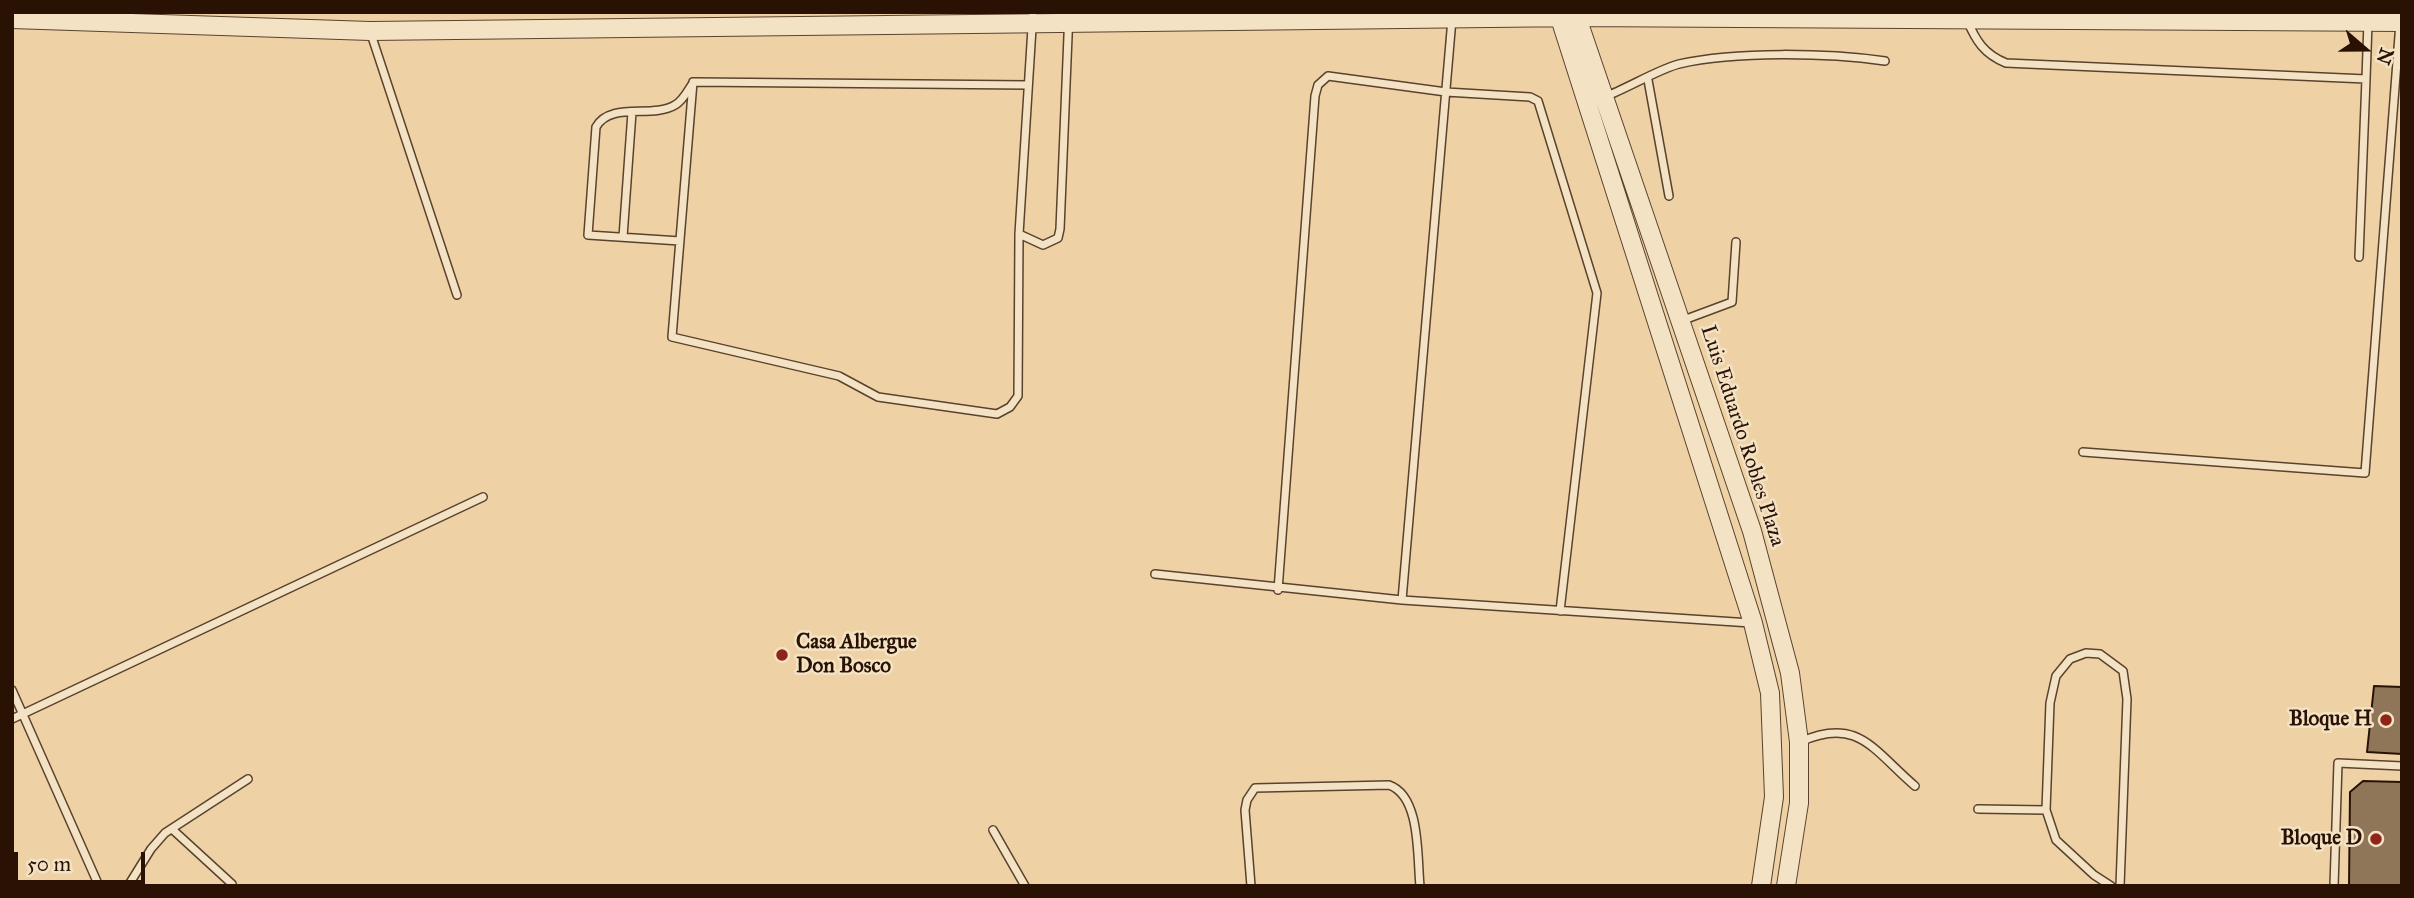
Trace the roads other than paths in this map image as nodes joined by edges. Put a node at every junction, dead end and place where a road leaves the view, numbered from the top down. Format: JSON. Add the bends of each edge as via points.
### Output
{"nodes":[{"id":1,"x":1567,"y":15,"type":"edge"},
{"id":2,"x":1032,"y":18,"type":"edge"},
{"id":3,"x":1069,"y":18,"type":"edge"},
{"id":4,"x":1452,"y":18,"type":"junction"},
{"id":5,"x":12,"y":19,"type":"edge"},
{"id":6,"x":1967,"y":19,"type":"junction"},
{"id":7,"x":2368,"y":22,"type":"junction"},
{"id":8,"x":2401,"y":22,"type":"edge"},
{"id":9,"x":370,"y":31,"type":"junction"},
{"id":10,"x":1885,"y":61,"type":"dead end"},
{"id":11,"x":2366,"y":79,"type":"junction"},
{"id":12,"x":2398,"y":79,"type":"edge"},
{"id":13,"x":1647,"y":80,"type":"junction"},
{"id":14,"x":694,"y":82,"type":"junction"},
{"id":15,"x":1028,"y":85,"type":"junction"},
{"id":16,"x":1446,"y":92,"type":"junction"},
{"id":17,"x":1604,"y":98,"type":"junction"},
{"id":18,"x":632,"y":112,"type":"junction"},
{"id":19,"x":1669,"y":196,"type":"dead end"},
{"id":20,"x":1018,"y":234,"type":"junction"},
{"id":21,"x":623,"y":237,"type":"junction"},
{"id":22,"x":680,"y":241,"type":"junction"},
{"id":23,"x":1736,"y":242,"type":"dead end"},
{"id":24,"x":2359,"y":257,"type":"dead end"},
{"id":25,"x":457,"y":296,"type":"dead end"},
{"id":26,"x":1680,"y":321,"type":"junction"},
{"id":27,"x":2083,"y":452,"type":"dead end"},
{"id":28,"x":483,"y":497,"type":"dead end"},
{"id":29,"x":1155,"y":574,"type":"dead end"},
{"id":30,"x":1278,"y":590,"type":"junction"},
{"id":31,"x":1402,"y":600,"type":"junction"},
{"id":32,"x":1560,"y":611,"type":"junction"},
{"id":33,"x":1753,"y":623,"type":"junction"},
{"id":34,"x":12,"y":690,"type":"edge"},
{"id":35,"x":23,"y":714,"type":"junction"},
{"id":36,"x":12,"y":719,"type":"edge"},
{"id":37,"x":1799,"y":742,"type":"junction"},
{"id":38,"x":2402,"y":766,"type":"edge"},
{"id":39,"x":248,"y":779,"type":"dead end"},
{"id":40,"x":1915,"y":786,"type":"dead end"},
{"id":41,"x":1978,"y":809,"type":"dead end"},
{"id":42,"x":2046,"y":810,"type":"junction"},
{"id":43,"x":172,"y":829,"type":"junction"},
{"id":44,"x":993,"y":830,"type":"dead end"},
{"id":45,"x":232,"y":884,"type":"edge"},
{"id":46,"x":99,"y":886,"type":"edge"},
{"id":47,"x":128,"y":886,"type":"edge"},
{"id":48,"x":1025,"y":886,"type":"edge"},
{"id":49,"x":1251,"y":886,"type":"edge"},
{"id":50,"x":1420,"y":886,"type":"edge"},
{"id":51,"x":1761,"y":886,"type":"edge"},
{"id":52,"x":1786,"y":886,"type":"edge"},
{"id":53,"x":2111,"y":886,"type":"edge"},
{"id":54,"x":2120,"y":886,"type":"edge"},
{"id":55,"x":2334,"y":886,"type":"edge"}],
"edges":[{"from":1,"to":4,"type":"street"},
{"from":1,"to":6,"type":"street"},
{"from":1,"to":17,"type":"street","name":"Luis Eduardo Robles Plaza"},
{"from":1,"to":33,"type":"street"},
{"from":2,"to":3,"type":"street"},
{"from":2,"to":9,"type":"street"},
{"from":2,"to":15,"type":"lane"},
{"from":3,"to":4,"type":"street"},
{"from":3,"to":20,"type":"lane","via":[[1058,238],[1043,245]]},
{"from":4,"to":16,"type":"lane"},
{"from":5,"to":9,"type":"street"},
{"from":6,"to":7,"type":"street"},
{"from":6,"to":11,"type":"lane","via":[[1978,44],[1993,58],[2006,62]]},
{"from":7,"to":8,"type":"street"},
{"from":7,"to":11,"type":"lane"},
{"from":8,"to":12,"type":"lane"},
{"from":9,"to":25,"type":"lane"},
{"from":10,"to":13,"type":"lane","via":[[1850,56],[1746,57],[1680,64]]},
{"from":11,"to":24,"type":"lane"},
{"from":12,"to":27,"type":"lane","via":[[2365,472]]},
{"from":13,"to":17,"type":"lane"},
{"from":13,"to":19,"type":"lane"},
{"from":14,"to":15,"type":"lane"},
{"from":14,"to":18,"type":"lane","via":[[678,104]]},
{"from":14,"to":22,"type":"lane"},
{"from":15,"to":20,"type":"lane"},
{"from":16,"to":30,"type":"lane","via":[[1328,76],[1318,85]]},
{"from":16,"to":31,"type":"lane"},
{"from":16,"to":32,"type":"lane","via":[[1538,101],[1597,293]]},
{"from":17,"to":26,"type":"street","name":"Luis Eduardo Robles Plaza"},
{"from":18,"to":21,"type":"lane"},
{"from":18,"to":21,"type":"lane","via":[[611,113],[596,127],[589,221],[589,235]]},
{"from":20,"to":22,"type":"lane","via":[[1018,396],[997,414],[878,397],[839,376],[672,337]]},
{"from":21,"to":22,"type":"lane"},
{"from":23,"to":26,"type":"lane","via":[[1732,302]]},
{"from":26,"to":37,"type":"street","name":"Luis Eduardo Robles Plaza","via":[[1752,531],[1790,673]]},
{"from":28,"to":35,"type":"lane"},
{"from":29,"to":30,"type":"lane"},
{"from":30,"to":31,"type":"lane"},
{"from":31,"to":32,"type":"lane"},
{"from":32,"to":33,"type":"lane"},
{"from":33,"to":51,"type":"street","via":[[1770,692],[1774,797]]},
{"from":34,"to":35,"type":"lane"},
{"from":35,"to":36,"type":"lane"},
{"from":35,"to":46,"type":"lane"},
{"from":37,"to":40,"type":"lane","via":[[1823,732],[1857,736]]},
{"from":37,"to":52,"type":"street","name":"Luis Eduardo Robles Plaza","via":[[1799,803]]},
{"from":38,"to":55,"type":"lane","via":[[2338,763]]},
{"from":39,"to":43,"type":"lane"},
{"from":41,"to":42,"type":"lane"},
{"from":42,"to":53,"type":"lane","via":[[2056,840]]},
{"from":42,"to":54,"type":"lane","via":[[2050,703],[2056,676],[2070,659],[2099,654],[2123,671],[2127,699]]},
{"from":43,"to":45,"type":"lane"},
{"from":43,"to":47,"type":"lane","via":[[151,849]]},
{"from":44,"to":48,"type":"lane"},
{"from":49,"to":50,"type":"lane","via":[[1245,810],[1255,788],[1390,785],[1409,800]]}]}
